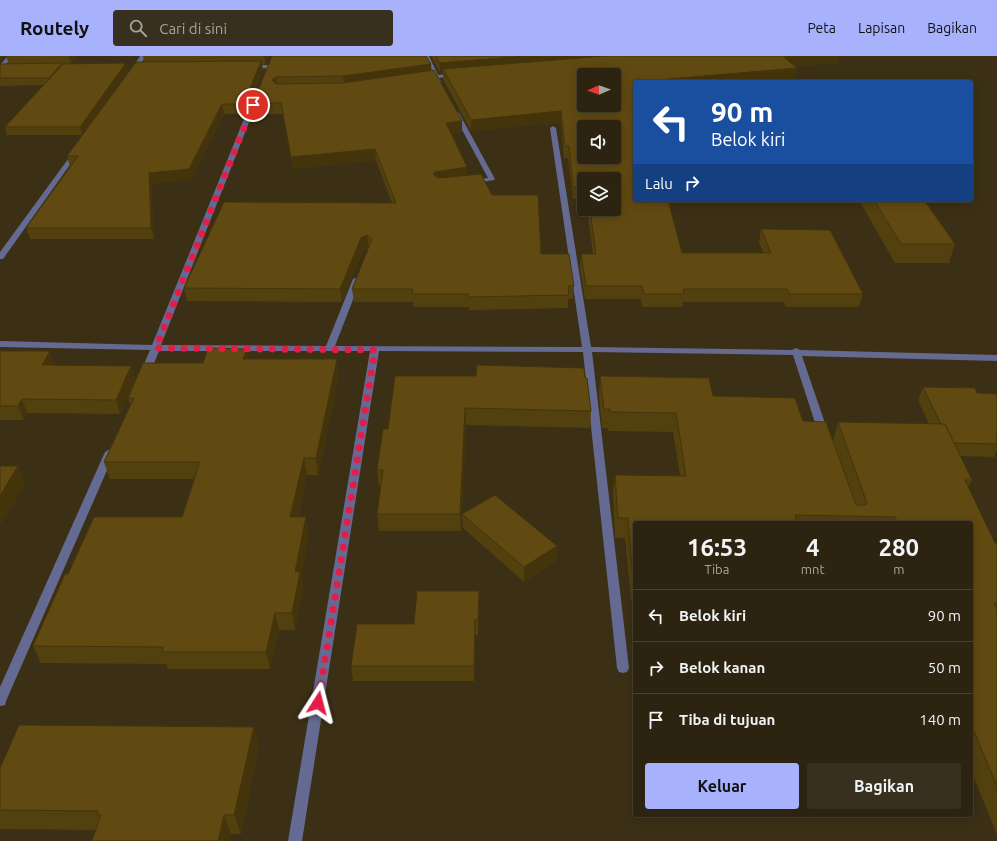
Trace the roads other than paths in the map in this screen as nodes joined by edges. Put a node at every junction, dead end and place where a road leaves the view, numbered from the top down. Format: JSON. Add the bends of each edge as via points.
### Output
{"nodes":[{"id":1,"x":11,"y":56,"type":"edge"},
{"id":2,"x":143,"y":56,"type":"edge"},
{"id":3,"x":273,"y":56,"type":"edge"},
{"id":4,"x":426,"y":56,"type":"edge"},
{"id":5,"x":0,"y":67,"type":"edge"},
{"id":6,"x":9,"y":67,"type":"edge"},
{"id":7,"x":128,"y":67,"type":"dead end"},
{"id":8,"x":136,"y":67,"type":"junction"},
{"id":9,"x":144,"y":67,"type":"edge"},
{"id":10,"x":245,"y":67,"type":"edge"},
{"id":11,"x":269,"y":67,"type":"junction"},
{"id":12,"x":459,"y":75,"type":"edge"},
{"id":13,"x":436,"y":77,"type":"junction"},
{"id":14,"x":127,"y":80,"type":"edge"},
{"id":15,"x":415,"y":80,"type":"edge"},
{"id":16,"x":444,"y":90,"type":"edge"},
{"id":17,"x":451,"y":104,"type":"edge"},
{"id":18,"x":553,"y":128,"type":"edge"},
{"id":19,"x":82,"y":143,"type":"edge"},
{"id":20,"x":461,"y":183,"type":"edge"},
{"id":21,"x":0,"y":257,"type":"edge"},
{"id":22,"x":360,"y":272,"type":"edge"},
{"id":23,"x":0,"y":344,"type":"edge"},
{"id":24,"x":156,"y":348,"type":"junction"},
{"id":25,"x":329,"y":349,"type":"junction"},
{"id":26,"x":587,"y":349,"type":"junction"},
{"id":27,"x":375,"y":350,"type":"junction"},
{"id":28,"x":796,"y":352,"type":"junction"},
{"id":29,"x":997,"y":358,"type":"edge"},
{"id":30,"x":140,"y":384,"type":"edge"},
{"id":31,"x":826,"y":441,"type":"edge"},
{"id":32,"x":115,"y":442,"type":"edge"},
{"id":33,"x":623,"y":668,"type":"dead end"},
{"id":34,"x":0,"y":701,"type":"edge"},
{"id":35,"x":295,"y":841,"type":"edge"}],
"edges":[{"from":1,"to":5,"type":"street"},
{"from":2,"to":8,"type":"street"},
{"from":3,"to":11,"type":"street"},
{"from":4,"to":13,"type":"street"},
{"from":5,"to":6,"type":"street"},
{"from":7,"to":8,"type":"street"},
{"from":8,"to":9,"type":"street"},
{"from":8,"to":14,"type":"street"},
{"from":10,"to":11,"type":"street"},
{"from":11,"to":24,"type":"street"},
{"from":12,"to":13,"type":"street"},
{"from":13,"to":15,"type":"street"},
{"from":13,"to":16,"type":"street"},
{"from":17,"to":20,"type":"street","via":[[492,179]]},
{"from":18,"to":26,"type":"street"},
{"from":19,"to":21,"type":"street"},
{"from":22,"to":25,"type":"street"},
{"from":23,"to":24,"type":"street"},
{"from":24,"to":25,"type":"street"},
{"from":24,"to":30,"type":"street"},
{"from":25,"to":27,"type":"street"},
{"from":26,"to":27,"type":"street"},
{"from":26,"to":28,"type":"street"},
{"from":26,"to":33,"type":"street"},
{"from":27,"to":35,"type":"street"},
{"from":28,"to":29,"type":"street"},
{"from":28,"to":31,"type":"street"},
{"from":32,"to":34,"type":"street"}]}
